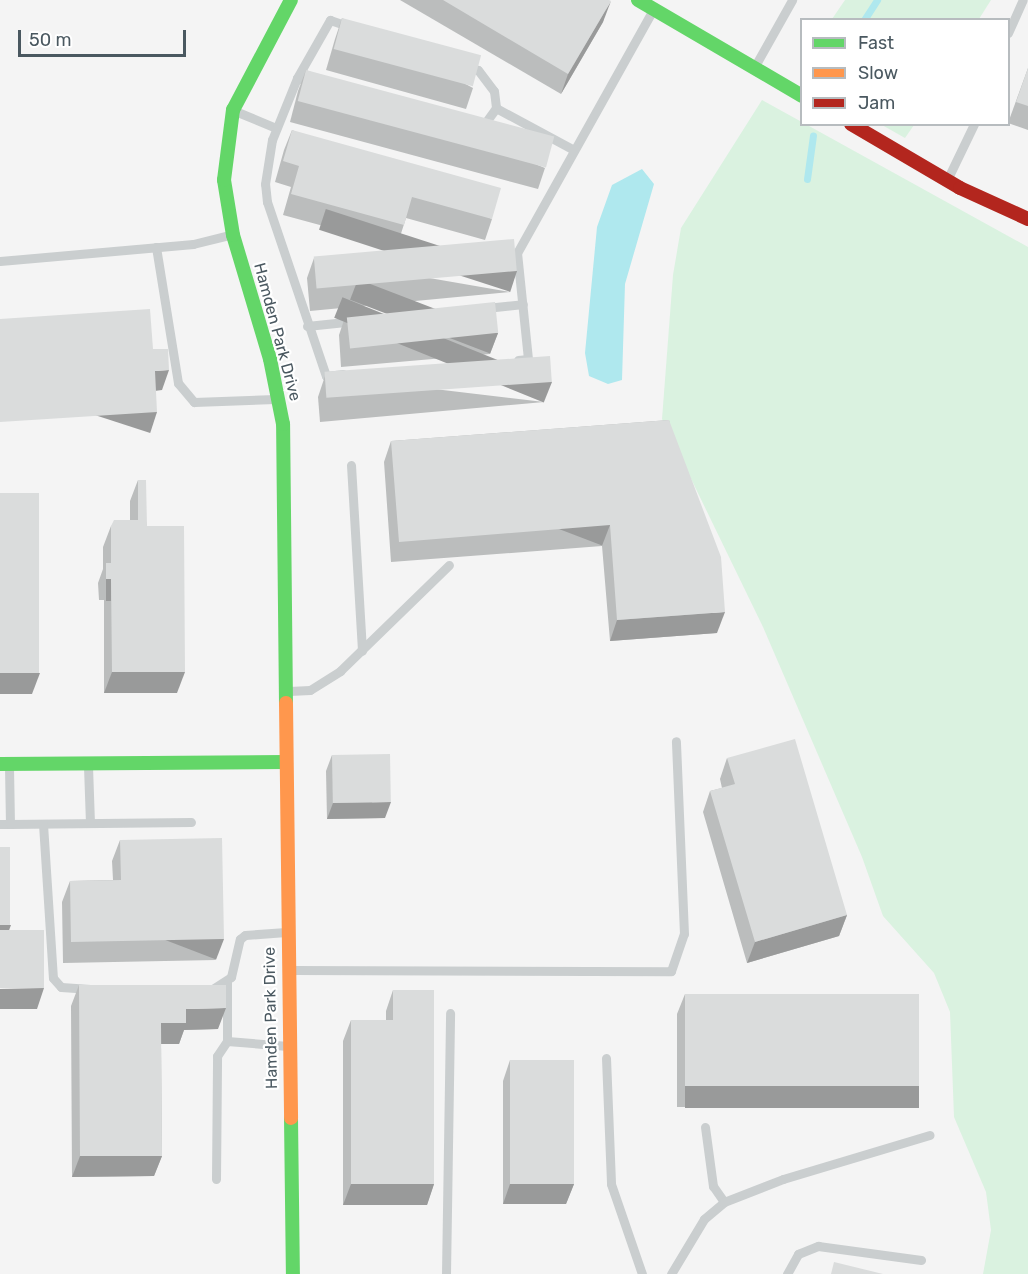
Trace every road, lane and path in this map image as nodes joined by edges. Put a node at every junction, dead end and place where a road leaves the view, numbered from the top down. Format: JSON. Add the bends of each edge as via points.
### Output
{"nodes":[{"id":1,"x":291,"y":0,"type":"edge"},
{"id":2,"x":638,"y":0,"type":"edge"},
{"id":3,"x":792,"y":0,"type":"edge"},
{"id":4,"x":1023,"y":0,"type":"edge"},
{"id":5,"x":653,"y":9,"type":"junction"},
{"id":6,"x":1010,"y":29,"type":"edge"},
{"id":7,"x":362,"y":31,"type":"edge"},
{"id":8,"x":457,"y":63,"type":"edge"},
{"id":9,"x":754,"y":68,"type":"junction"},
{"id":10,"x":297,"y":78,"type":"junction"},
{"id":11,"x":320,"y":85,"type":"edge"},
{"id":12,"x":800,"y":95,"type":"edge"},
{"id":13,"x":496,"y":108,"type":"junction"},
{"id":14,"x":233,"y":110,"type":"junction"},
{"id":15,"x":854,"y":126,"type":"edge"},
{"id":16,"x":973,"y":126,"type":"edge"},
{"id":17,"x":276,"y":128,"type":"junction"},
{"id":18,"x":468,"y":128,"type":"edge"},
{"id":19,"x":572,"y":149,"type":"junction"},
{"id":20,"x":947,"y":181,"type":"junction"},
{"id":21,"x":1028,"y":219,"type":"edge"},
{"id":22,"x":232,"y":235,"type":"junction"},
{"id":23,"x":156,"y":248,"type":"junction"},
{"id":24,"x":0,"y":261,"type":"edge"},
{"id":25,"x":523,"y":304,"type":"junction"},
{"id":26,"x":477,"y":309,"type":"edge"},
{"id":27,"x":364,"y":320,"type":"edge"},
{"id":28,"x":307,"y":326,"type":"junction"},
{"id":29,"x":504,"y":361,"type":"edge"},
{"id":30,"x":350,"y":374,"type":"edge"},
{"id":31,"x":280,"y":399,"type":"junction"},
{"id":32,"x":351,"y":465,"type":"dead end"},
{"id":33,"x":449,"y":565,"type":"dead end"},
{"id":34,"x":362,"y":651,"type":"junction"},
{"id":35,"x":284,"y":691,"type":"junction"},
{"id":36,"x":676,"y":741,"type":"dead end"},
{"id":37,"x":285,"y":762,"type":"junction"},
{"id":38,"x":5,"y":764,"type":"edge"},
{"id":39,"x":88,"y":764,"type":"junction"},
{"id":40,"x":191,"y":822,"type":"dead end"},
{"id":41,"x":90,"y":823,"type":"junction"},
{"id":42,"x":5,"y":824,"type":"edge"},
{"id":43,"x":43,"y":824,"type":"junction"},
{"id":44,"x":286,"y":932,"type":"junction"},
{"id":45,"x":287,"y":970,"type":"junction"},
{"id":46,"x":227,"y":981,"type":"junction"},
{"id":47,"x":104,"y":989,"type":"edge"},
{"id":48,"x":200,"y":990,"type":"edge"},
{"id":49,"x":450,"y":1013,"type":"dead end"},
{"id":50,"x":227,"y":1041,"type":"junction"},
{"id":51,"x":289,"y":1046,"type":"junction"},
{"id":52,"x":606,"y":1058,"type":"dead end"},
{"id":53,"x":705,"y":1127,"type":"dead end"},
{"id":54,"x":930,"y":1135,"type":"dead end"},
{"id":55,"x":216,"y":1179,"type":"dead end"},
{"id":56,"x":724,"y":1202,"type":"junction"},
{"id":57,"x":921,"y":1260,"type":"dead end"},
{"id":58,"x":293,"y":1274,"type":"edge"},
{"id":59,"x":446,"y":1274,"type":"edge"},
{"id":60,"x":642,"y":1274,"type":"edge"},
{"id":61,"x":671,"y":1274,"type":"edge"},
{"id":62,"x":788,"y":1274,"type":"edge"}],
"edges":[{"from":1,"to":14,"type":"street","name":"Hamden Park Drive"},
{"from":2,"to":5,"type":"street"},
{"from":3,"to":9,"type":"lane"},
{"from":4,"to":6,"type":"lane"},
{"from":5,"to":9,"type":"street"},
{"from":5,"to":19,"type":"lane"},
{"from":7,"to":10,"type":"lane","via":[[330,20]]},
{"from":8,"to":13,"type":"lane","via":[[478,70],[494,91]]},
{"from":9,"to":12,"type":"street"},
{"from":10,"to":11,"type":"lane"},
{"from":10,"to":17,"type":"lane"},
{"from":13,"to":18,"type":"lane","via":[[479,131]]},
{"from":13,"to":19,"type":"lane"},
{"from":14,"to":17,"type":"lane"},
{"from":14,"to":22,"type":"street","name":"Hamden Park Drive","via":[[224,180]]},
{"from":15,"to":20,"type":"street"},
{"from":16,"to":20,"type":"lane"},
{"from":17,"to":28,"type":"lane","via":[[267,165],[267,202]]},
{"from":19,"to":25,"type":"lane","via":[[517,253]]},
{"from":20,"to":21,"type":"street"},
{"from":22,"to":23,"type":"lane"},
{"from":22,"to":31,"type":"street","name":"Hamden Park Drive"},
{"from":23,"to":24,"type":"lane"},
{"from":23,"to":31,"type":"lane","via":[[178,383],[194,402]]},
{"from":25,"to":26,"type":"lane"},
{"from":25,"to":29,"type":"lane","via":[[528,359]]},
{"from":27,"to":28,"type":"lane"},
{"from":28,"to":30,"type":"lane","via":[[326,376]]},
{"from":31,"to":35,"type":"street","name":"Hamden Park Drive"},
{"from":32,"to":34,"type":"lane"},
{"from":33,"to":34,"type":"lane"},
{"from":34,"to":35,"type":"lane","via":[[310,690]]},
{"from":35,"to":37,"type":"street","name":"Hamden Park Drive"},
{"from":36,"to":45,"type":"lane","via":[[684,934],[671,971]]},
{"from":37,"to":39,"type":"street"},
{"from":37,"to":44,"type":"street","name":"Hamden Park Drive"},
{"from":38,"to":39,"type":"street"},
{"from":38,"to":42,"type":"lane"},
{"from":39,"to":41,"type":"lane"},
{"from":40,"to":41,"type":"lane"},
{"from":41,"to":43,"type":"lane"},
{"from":42,"to":43,"type":"lane"},
{"from":43,"to":47,"type":"lane","via":[[53,978],[61,987]]},
{"from":44,"to":45,"type":"street","name":"Hamden Park Drive"},
{"from":44,"to":46,"type":"lane","via":[[245,935],[240,939],[236,963]]},
{"from":45,"to":51,"type":"street","name":"Hamden Park Drive"},
{"from":46,"to":48,"type":"lane","via":[[212,990]]},
{"from":46,"to":50,"type":"lane"},
{"from":49,"to":59,"type":"lane"},
{"from":50,"to":51,"type":"lane"},
{"from":50,"to":55,"type":"lane","via":[[217,1056]]},
{"from":51,"to":58,"type":"street","name":"Hamden Park Drive"},
{"from":52,"to":60,"type":"lane","via":[[611,1184]]},
{"from":53,"to":56,"type":"lane","via":[[713,1186]]},
{"from":54,"to":56,"type":"lane","via":[[783,1179]]},
{"from":56,"to":61,"type":"lane","via":[[704,1218]]},
{"from":57,"to":62,"type":"lane","via":[[818,1246],[798,1254]]}]}
